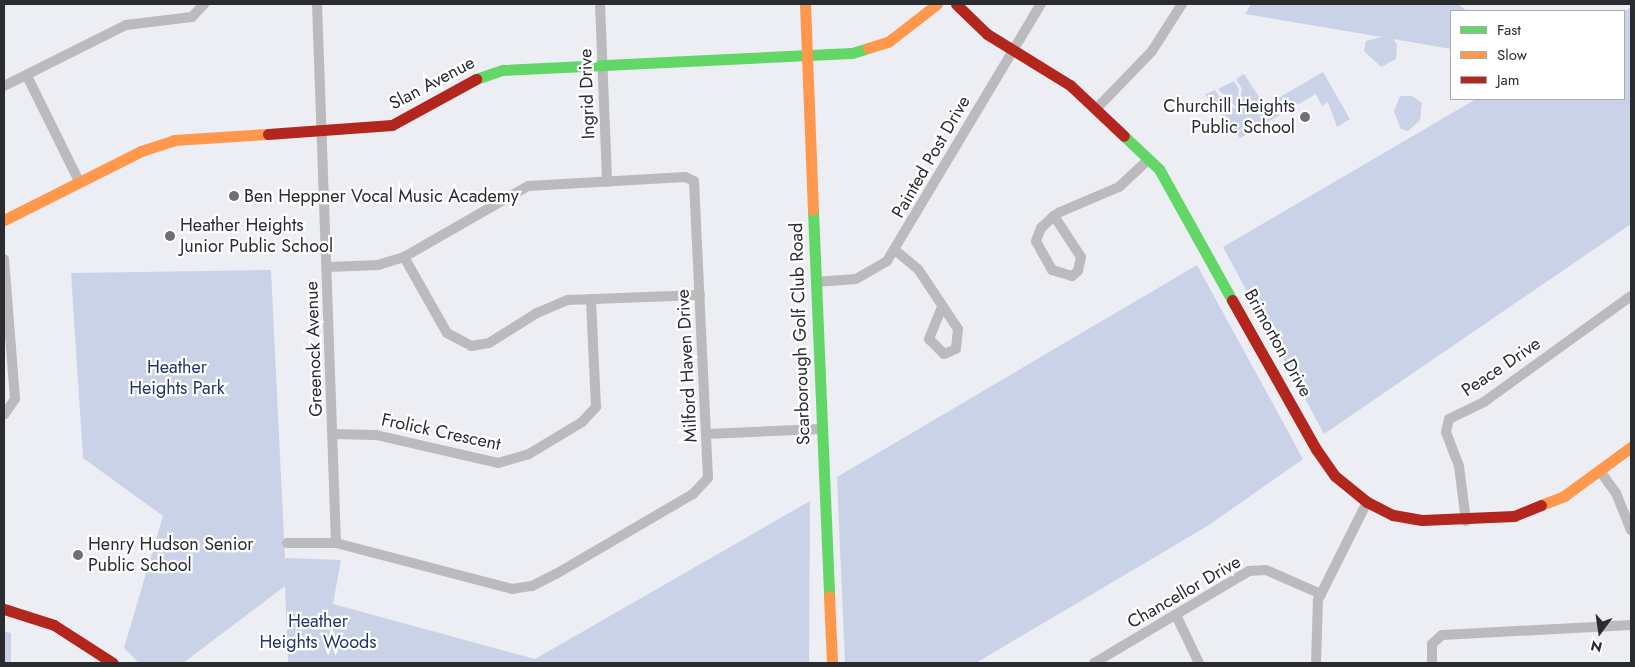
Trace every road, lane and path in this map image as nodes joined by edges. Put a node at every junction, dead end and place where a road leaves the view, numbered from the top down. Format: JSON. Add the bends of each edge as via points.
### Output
{"nodes":[{"id":1,"x":204,"y":4,"type":"edge"},
{"id":2,"x":317,"y":4,"type":"edge"},
{"id":3,"x":600,"y":4,"type":"edge"},
{"id":4,"x":805,"y":4,"type":"edge"},
{"id":5,"x":937,"y":4,"type":"edge"},
{"id":6,"x":956,"y":4,"type":"edge"},
{"id":7,"x":1040,"y":4,"type":"edge"},
{"id":8,"x":1182,"y":4,"type":"edge"},
{"id":9,"x":1013,"y":48,"type":"junction"},
{"id":10,"x":806,"y":55,"type":"junction"},
{"id":11,"x":602,"y":65,"type":"junction"},
{"id":12,"x":27,"y":76,"type":"junction"},
{"id":13,"x":4,"y":86,"type":"edge"},
{"id":14,"x":1097,"y":108,"type":"junction"},
{"id":15,"x":322,"y":131,"type":"junction"},
{"id":16,"x":1148,"y":160,"type":"junction"},
{"id":17,"x":78,"y":181,"type":"junction"},
{"id":18,"x":607,"y":182,"type":"junction"},
{"id":19,"x":1054,"y":216,"type":"junction"},
{"id":20,"x":4,"y":220,"type":"edge"},
{"id":21,"x":895,"y":250,"type":"junction"},
{"id":22,"x":404,"y":257,"type":"junction"},
{"id":23,"x":4,"y":259,"type":"edge"},
{"id":24,"x":328,"y":267,"type":"junction"},
{"id":25,"x":816,"y":282,"type":"junction"},
{"id":26,"x":700,"y":294,"type":"junction"},
{"id":27,"x":1631,"y":296,"type":"edge"},
{"id":28,"x":591,"y":299,"type":"junction"},
{"id":29,"x":942,"y":307,"type":"dead end"},
{"id":30,"x":4,"y":415,"type":"edge"},
{"id":31,"x":821,"y":429,"type":"junction"},
{"id":32,"x":334,"y":434,"type":"junction"},
{"id":33,"x":706,"y":434,"type":"junction"},
{"id":34,"x":1631,"y":447,"type":"edge"},
{"id":35,"x":1600,"y":471,"type":"junction"},
{"id":36,"x":1367,"y":502,"type":"junction"},
{"id":37,"x":1466,"y":520,"type":"junction"},
{"id":38,"x":1631,"y":530,"type":"edge"},
{"id":39,"x":287,"y":543,"type":"dead end"},
{"id":40,"x":336,"y":544,"type":"junction"},
{"id":41,"x":1321,"y":594,"type":"junction"},
{"id":42,"x":4,"y":609,"type":"edge"},
{"id":43,"x":1176,"y":615,"type":"junction"},
{"id":44,"x":1631,"y":625,"type":"edge"},
{"id":45,"x":112,"y":663,"type":"edge"},
{"id":46,"x":832,"y":663,"type":"edge"},
{"id":47,"x":1094,"y":663,"type":"edge"},
{"id":48,"x":1199,"y":663,"type":"edge"},
{"id":49,"x":1316,"y":663,"type":"edge"},
{"id":50,"x":1432,"y":663,"type":"edge"}],
"edges":[{"from":1,"to":12,"type":"street","via":[[192,16],[126,25]]},
{"from":2,"to":15,"type":"street","name":"Greenock Avenue"},
{"from":3,"to":11,"type":"street","name":"Ingrid Drive"},
{"from":4,"to":10,"type":"street","name":"Scarborough Golf Club Road"},
{"from":5,"to":10,"type":"street","name":"Slan Avenue","via":[[888,42],[869,50]]},
{"from":6,"to":9,"type":"street","name":"Brimorton Drive","via":[[987,34]]},
{"from":7,"to":9,"type":"street","name":"Painted Post Drive"},
{"from":8,"to":14,"type":"street","via":[[1152,51]]},
{"from":9,"to":14,"type":"street","name":"Brimorton Drive"},
{"from":9,"to":21,"type":"street","name":"Painted Post Drive"},
{"from":10,"to":11,"type":"street","name":"Slan Avenue"},
{"from":10,"to":25,"type":"street","name":"Scarborough Golf Club Road"},
{"from":11,"to":15,"type":"street","name":"Slan Avenue","via":[[496,71],[392,125]]},
{"from":11,"to":18,"type":"street","name":"Ingrid Drive"},
{"from":12,"to":13,"type":"street"},
{"from":12,"to":17,"type":"street"},
{"from":14,"to":16,"type":"street","name":"Brimorton Drive"},
{"from":15,"to":17,"type":"street","name":"Slan Avenue","via":[[174,140],[141,150]]},
{"from":15,"to":24,"type":"street","name":"Greenock Avenue"},
{"from":16,"to":19,"type":"street","via":[[1119,187]]},
{"from":16,"to":36,"type":"street","name":"Brimorton Drive","via":[[1176,194],[1325,464]]},
{"from":17,"to":20,"type":"street","name":"Slan Avenue"},
{"from":18,"to":22,"type":"street","name":"Milford Haven Drive","via":[[528,186]]},
{"from":18,"to":26,"type":"street","name":"Milford Haven Drive","via":[[686,177],[694,181]]},
{"from":19,"to":19,"type":"street","via":[[1038,232],[1038,245],[1052,270],[1072,276],[1080,267],[1082,257]]},
{"from":21,"to":25,"type":"street","name":"Painted Post Drive","via":[[879,267],[856,279]]},
{"from":21,"to":29,"type":"street","via":[[918,269]]},
{"from":22,"to":24,"type":"street","name":"Milford Haven Drive","via":[[378,265]]},
{"from":22,"to":28,"type":"street","via":[[447,333],[471,346],[489,343],[550,307]]},
{"from":23,"to":30,"type":"street","via":[[15,399]]},
{"from":24,"to":32,"type":"street","name":"Greenock Avenue"},
{"from":25,"to":31,"type":"street","name":"Scarborough Golf Club Road"},
{"from":26,"to":28,"type":"street"},
{"from":26,"to":33,"type":"street","name":"Milford Haven Drive"},
{"from":27,"to":37,"type":"street","name":"Peace Drive","via":[[1484,402],[1449,419],[1446,432],[1459,466]]},
{"from":28,"to":32,"type":"street","name":"Frolick Crescent","via":[[596,407],[582,422],[528,454],[498,463],[376,435]]},
{"from":31,"to":33,"type":"street"},
{"from":31,"to":46,"type":"street","name":"Scarborough Golf Club Road"},
{"from":32,"to":40,"type":"street","name":"Greenock Avenue"},
{"from":33,"to":40,"type":"street","name":"Milford Haven Drive","via":[[708,478],[701,488],[532,586],[494,586]]},
{"from":34,"to":35,"type":"street","name":"Brimorton Drive"},
{"from":35,"to":37,"type":"street","name":"Brimorton Drive","via":[[1544,507],[1497,519]]},
{"from":35,"to":38,"type":"street","via":[[1616,493]]},
{"from":36,"to":37,"type":"street","name":"Brimorton Drive","via":[[1408,518]]},
{"from":36,"to":41,"type":"street"},
{"from":39,"to":40,"type":"street","name":"Milford Haven Drive"},
{"from":41,"to":43,"type":"street","name":"Chancellor Drive","via":[[1266,570],[1249,571]]},
{"from":41,"to":49,"type":"street","via":[[1314,620]]},
{"from":42,"to":45,"type":"street","via":[[54,625]]},
{"from":43,"to":47,"type":"street","name":"Chancellor Drive"},
{"from":43,"to":48,"type":"street"},
{"from":44,"to":50,"type":"street","via":[[1442,635],[1432,644]]}]}
